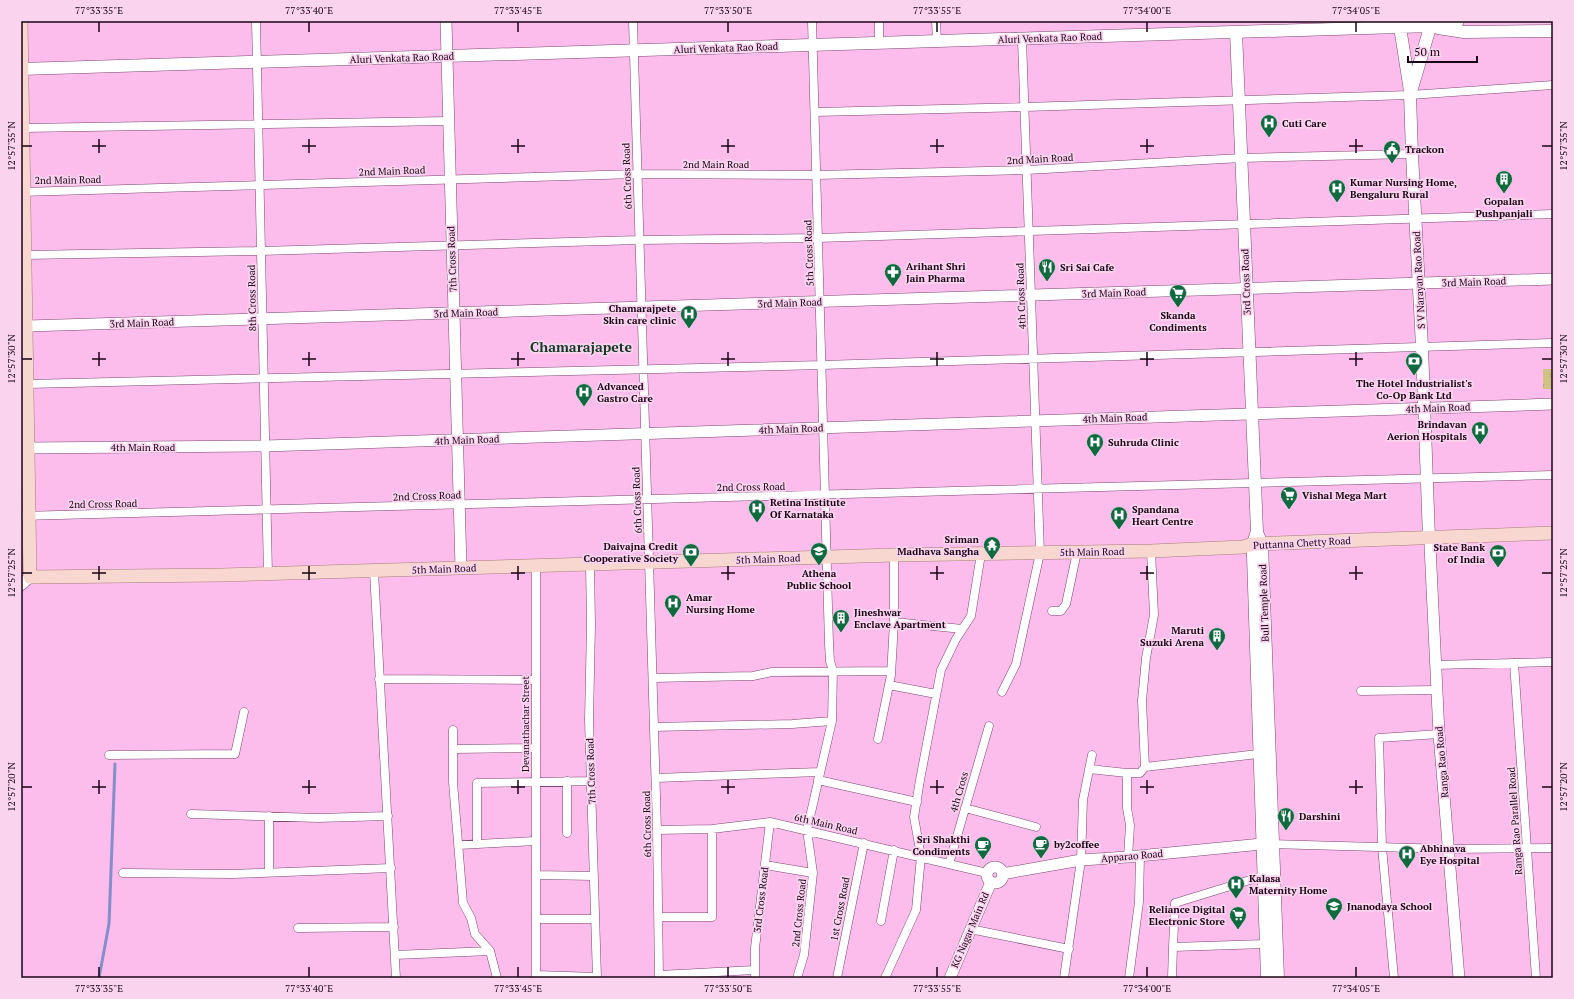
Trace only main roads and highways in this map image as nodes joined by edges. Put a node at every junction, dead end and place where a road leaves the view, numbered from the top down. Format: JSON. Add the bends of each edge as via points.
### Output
{"nodes":[{"id":1,"x":21,"y":21,"type":"edge"},
{"id":2,"x":1458,"y":21,"type":"edge"},
{"id":3,"x":1431,"y":24,"type":"edge"},
{"id":4,"x":1400,"y":27,"type":"junction"},
{"id":5,"x":1553,"y":31,"type":"edge"},
{"id":6,"x":1236,"y":32,"type":"junction"},
{"id":7,"x":22,"y":69,"type":"edge"},
{"id":8,"x":1410,"y":95,"type":"junction"},
{"id":9,"x":23,"y":191,"type":"edge"},
{"id":10,"x":24,"y":304,"type":"edge"},
{"id":11,"x":24,"y":368,"type":"edge"},
{"id":12,"x":25,"y":448,"type":"edge"},
{"id":13,"x":25,"y":516,"type":"edge"},
{"id":14,"x":1553,"y":533,"type":"edge"},
{"id":15,"x":1429,"y":542,"type":"junction"},
{"id":16,"x":1553,"y":542,"type":"edge"},
{"id":17,"x":1255,"y":545,"type":"junction"},
{"id":18,"x":24,"y":580,"type":"edge"},
{"id":19,"x":1267,"y":844,"type":"junction"},
{"id":20,"x":1267,"y":978,"type":"edge"},
{"id":21,"x":1278,"y":978,"type":"edge"}],
"edges":[{"from":1,"to":7,"type":"main road"},
{"from":2,"to":3,"type":"main road","name":"Aluri Venkata Rao Road"},
{"from":3,"to":4,"type":"main road","name":"Aluri Venkata Rao Road"},
{"from":3,"to":5,"type":"main road","name":"Aluri Venkata Rao Road","via":[[1464,32]]},
{"from":3,"to":8,"type":"main road","name":"S V Narayan Rao Road"},
{"from":4,"to":6,"type":"main road","name":"Aluri Venkata Rao Road"},
{"from":4,"to":8,"type":"main road"},
{"from":6,"to":7,"type":"main road","name":"Aluri Venkata Rao Road"},
{"from":6,"to":17,"type":"main road","name":"3rd Cross Road"},
{"from":7,"to":9,"type":"main road"},
{"from":8,"to":15,"type":"main road","name":"S V Narayan Rao Road"},
{"from":9,"to":10,"type":"main road","via":[[26,255]]},
{"from":10,"to":11,"type":"main road","via":[[27,326]]},
{"from":11,"to":12,"type":"main road","via":[[28,384]]},
{"from":12,"to":13,"type":"main road"},
{"from":13,"to":18,"type":"main road"},
{"from":14,"to":15,"type":"main road","name":"Puttanna Chetty Road"},
{"from":15,"to":16,"type":"main road","name":"Puttanna Chetty Road"},
{"from":15,"to":17,"type":"main road","name":"Puttanna Chetty Road"},
{"from":17,"to":18,"type":"main road","name":"5th Main Road","via":[[1151,551],[894,555]]},
{"from":17,"to":19,"type":"main road","name":"Bull Temple Road"},
{"from":17,"to":19,"type":"main road","name":"Bull Temple Road","via":[[1258,754]]},
{"from":19,"to":20,"type":"main road","name":"Bull Temple Road","via":[[1263,876]]},
{"from":19,"to":21,"type":"main road","name":"Bull Temple Road"}]}
